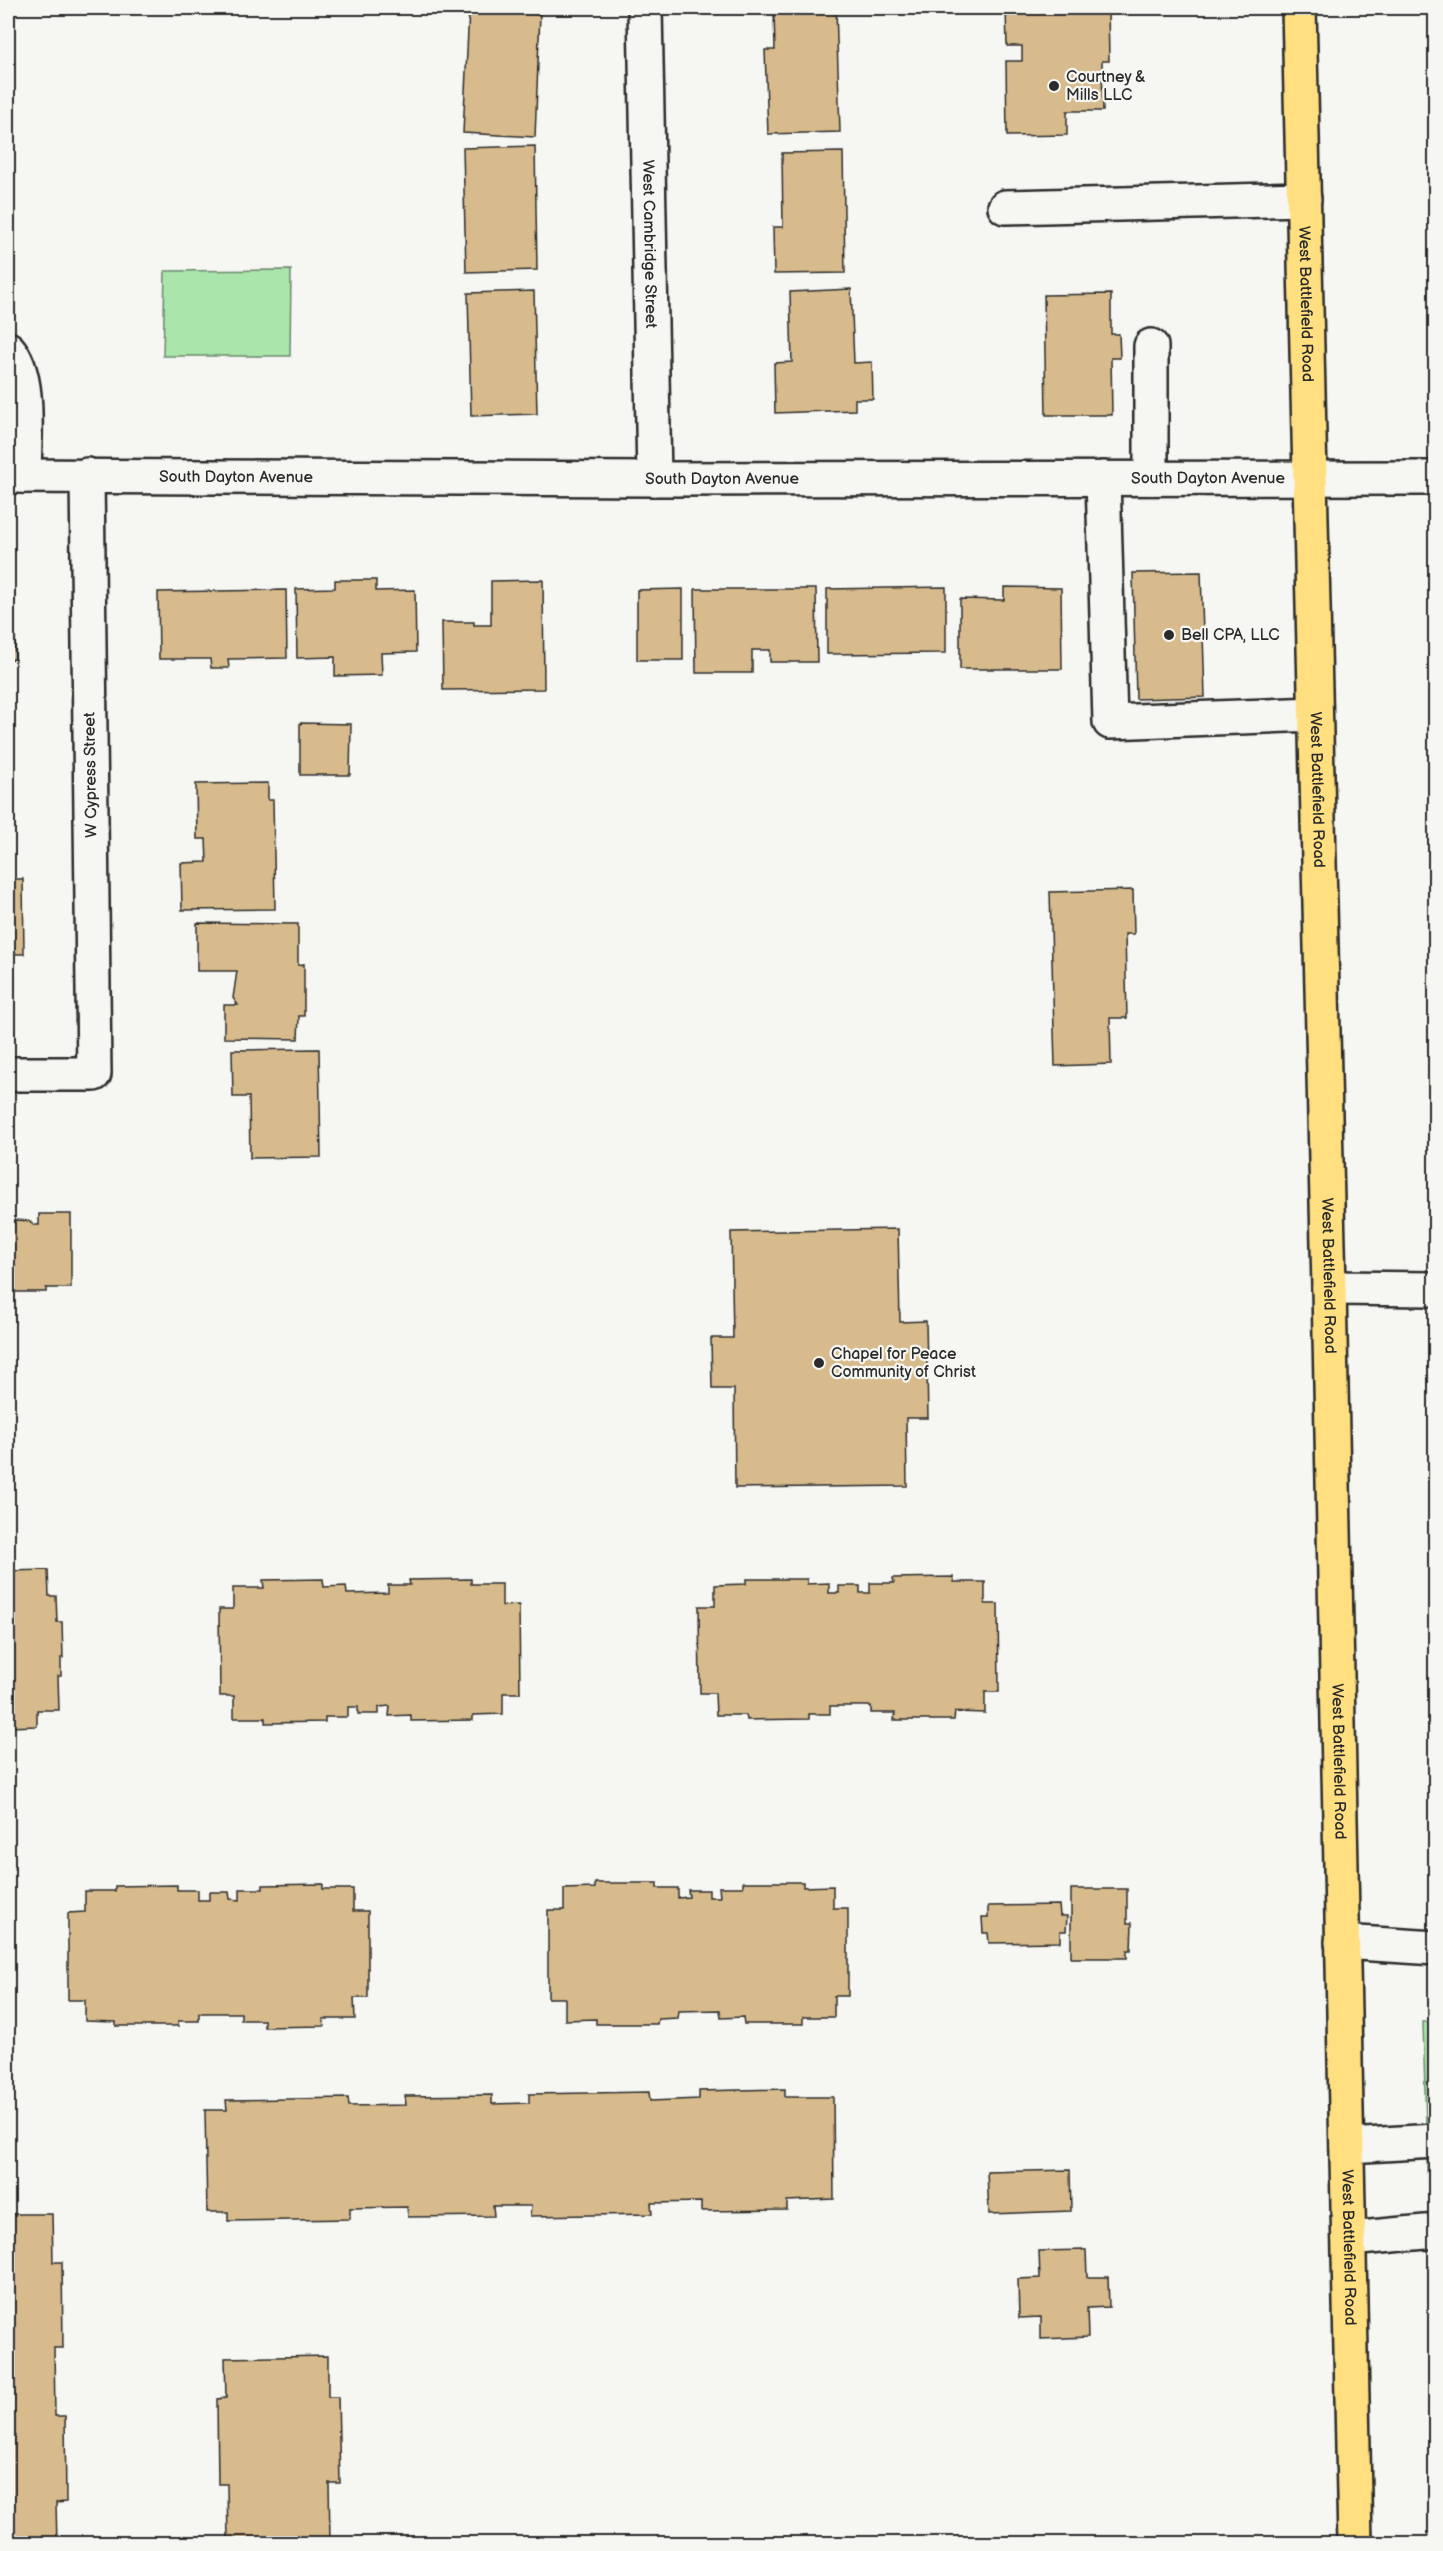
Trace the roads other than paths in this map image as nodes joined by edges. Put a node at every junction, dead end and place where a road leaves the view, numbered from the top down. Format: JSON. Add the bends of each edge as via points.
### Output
{"nodes":[{"id":1,"x":645,"y":8,"type":"edge"},
{"id":2,"x":1299,"y":8,"type":"edge"},
{"id":3,"x":1304,"y":200,"type":"junction"},
{"id":4,"x":1005,"y":207,"type":"dead end"},
{"id":5,"x":1151,"y":346,"type":"dead end"},
{"id":6,"x":8,"y":349,"type":"edge"},
{"id":7,"x":87,"y":475,"type":"junction"},
{"id":8,"x":16,"y":476,"type":"edge"},
{"id":9,"x":1310,"y":477,"type":"junction"},
{"id":10,"x":1103,"y":478,"type":"junction"},
{"id":11,"x":1151,"y":478,"type":"junction"},
{"id":12,"x":1436,"y":478,"type":"edge"},
{"id":13,"x":654,"y":479,"type":"junction"},
{"id":14,"x":1316,"y":714,"type":"junction"},
{"id":15,"x":8,"y":1074,"type":"edge"},
{"id":16,"x":1329,"y":1288,"type":"junction"},
{"id":17,"x":1436,"y":1289,"type":"edge"},
{"id":18,"x":1342,"y":1942,"type":"junction"},
{"id":19,"x":1436,"y":1948,"type":"edge"},
{"id":20,"x":1436,"y":2141,"type":"edge"},
{"id":21,"x":1347,"y":2146,"type":"junction"},
{"id":22,"x":1436,"y":2231,"type":"edge"},
{"id":23,"x":1349,"y":2239,"type":"junction"},
{"id":24,"x":1355,"y":2544,"type":"edge"}],
"edges":[{"from":1,"to":13,"type":"street","name":"West Cambridge Street"},
{"from":2,"to":3,"type":"main road","name":"West Battlefield Road"},
{"from":3,"to":4,"type":"street"},
{"from":3,"to":9,"type":"main road","name":"West Battlefield Road"},
{"from":5,"to":11,"type":"street"},
{"from":6,"to":8,"type":"street","via":[[20,366],[23,394]]},
{"from":7,"to":8,"type":"street","name":"South Dayton Avenue"},
{"from":7,"to":13,"type":"street","name":"South Dayton Avenue"},
{"from":7,"to":15,"type":"street","name":"W Cypress Street","via":[[94,1074]]},
{"from":9,"to":11,"type":"street","name":"South Dayton Avenue"},
{"from":9,"to":12,"type":"street","name":"South Dayton Avenue"},
{"from":9,"to":14,"type":"main road","name":"West Battlefield Road"},
{"from":10,"to":11,"type":"street","name":"South Dayton Avenue"},
{"from":10,"to":13,"type":"street","name":"South Dayton Avenue"},
{"from":10,"to":14,"type":"street","via":[[1110,722]]},
{"from":14,"to":16,"type":"main road","name":"West Battlefield Road"},
{"from":16,"to":17,"type":"street"},
{"from":16,"to":18,"type":"main road","name":"West Battlefield Road"},
{"from":18,"to":19,"type":"street"},
{"from":18,"to":21,"type":"main road","name":"West Battlefield Road"},
{"from":20,"to":21,"type":"street"},
{"from":21,"to":23,"type":"main road","name":"West Battlefield Road"},
{"from":22,"to":23,"type":"street"},
{"from":23,"to":24,"type":"main road","name":"West Battlefield Road"}]}
